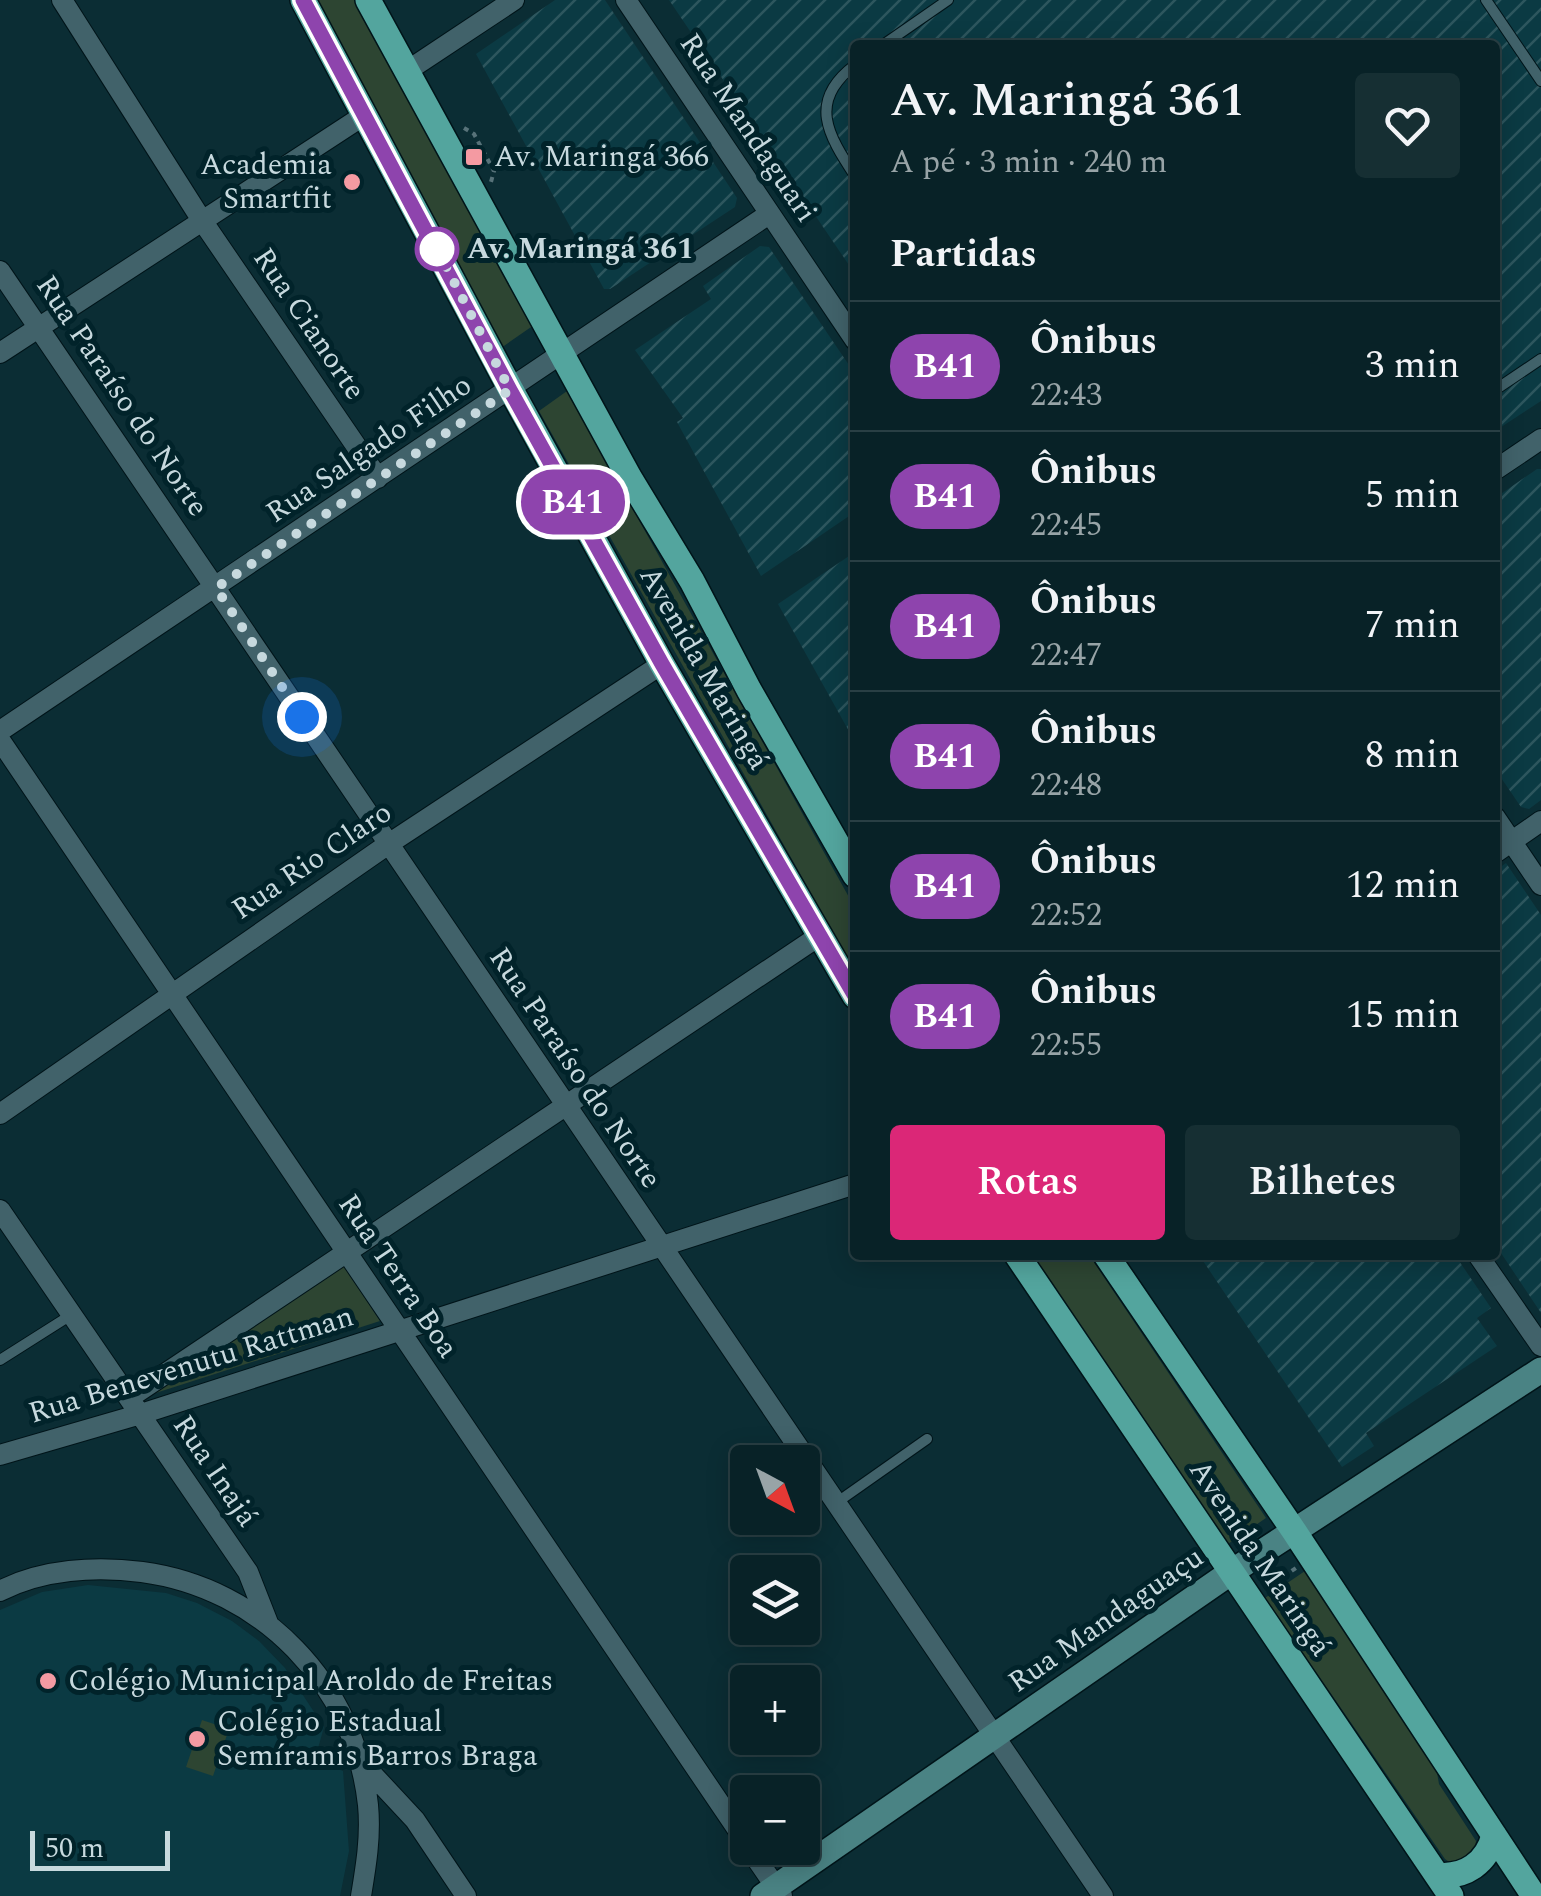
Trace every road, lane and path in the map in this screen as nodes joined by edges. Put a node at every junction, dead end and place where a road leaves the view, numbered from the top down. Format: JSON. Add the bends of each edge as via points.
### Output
{"nodes":[{"id":1,"x":62,"y":0,"type":"edge"},
{"id":2,"x":303,"y":0,"type":"edge"},
{"id":3,"x":368,"y":0,"type":"edge"},
{"id":4,"x":514,"y":0,"type":"edge"},
{"id":5,"x":626,"y":0,"type":"edge"},
{"id":6,"x":948,"y":0,"type":"edge"},
{"id":7,"x":1486,"y":0,"type":"edge"},
{"id":8,"x":890,"y":40,"type":"edge"},
{"id":9,"x":850,"y":69,"type":"edge"},
{"id":10,"x":406,"y":72,"type":"junction"},
{"id":11,"x":1541,"y":81,"type":"edge"},
{"id":12,"x":366,"y":114,"type":"junction"},
{"id":13,"x":456,"y":124,"type":"dead end"},
{"id":14,"x":850,"y":169,"type":"edge"},
{"id":15,"x":490,"y":188,"type":"dead end"},
{"id":16,"x":769,"y":214,"type":"junction"},
{"id":17,"x":201,"y":219,"type":"junction"},
{"id":18,"x":0,"y":272,"type":"edge"},
{"id":19,"x":38,"y":328,"type":"junction"},
{"id":20,"x":850,"y":333,"type":"edge"},
{"id":21,"x":0,"y":353,"type":"edge"},
{"id":22,"x":561,"y":354,"type":"junction"},
{"id":23,"x":1541,"y":360,"type":"edge"},
{"id":24,"x":1500,"y":387,"type":"edge"},
{"id":25,"x":510,"y":390,"type":"junction"},
{"id":26,"x":1541,"y":438,"type":"edge"},
{"id":27,"x":1500,"y":467,"type":"edge"},
{"id":28,"x":378,"y":478,"type":"junction"},
{"id":29,"x":216,"y":588,"type":"junction"},
{"id":30,"x":662,"y":664,"type":"junction"},
{"id":31,"x":0,"y":731,"type":"edge"},
{"id":32,"x":0,"y":740,"type":"edge"},
{"id":33,"x":1541,"y":821,"type":"edge"},
{"id":34,"x":388,"y":845,"type":"junction"},
{"id":35,"x":1503,"y":847,"type":"edge"},
{"id":36,"x":850,"y":866,"type":"edge"},
{"id":37,"x":1541,"y":885,"type":"edge"},
{"id":38,"x":818,"y":936,"type":"junction"},
{"id":39,"x":850,"y":988,"type":"edge"},
{"id":40,"x":171,"y":993,"type":"junction"},
{"id":41,"x":564,"y":1105,"type":"junction"},
{"id":42,"x":0,"y":1114,"type":"edge"},
{"id":43,"x":850,"y":1186,"type":"edge"},
{"id":44,"x":0,"y":1210,"type":"edge"},
{"id":45,"x":662,"y":1249,"type":"junction"},
{"id":46,"x":346,"y":1254,"type":"junction"},
{"id":47,"x":1019,"y":1260,"type":"edge"},
{"id":48,"x":1039,"y":1260,"type":"edge"},
{"id":49,"x":1109,"y":1260,"type":"edge"},
{"id":50,"x":1481,"y":1260,"type":"edge"},
{"id":51,"x":1040,"y":1290,"type":"junction"},
{"id":52,"x":72,"y":1314,"type":"junction"},
{"id":53,"x":400,"y":1332,"type":"junction"},
{"id":54,"x":1541,"y":1346,"type":"edge"},
{"id":55,"x":0,"y":1360,"type":"edge"},
{"id":56,"x":1541,"y":1370,"type":"edge"},
{"id":57,"x":135,"y":1406,"type":"junction"},
{"id":58,"x":928,"y":1440,"type":"dead end"},
{"id":59,"x":0,"y":1455,"type":"edge"},
{"id":60,"x":836,"y":1504,"type":"junction"},
{"id":61,"x":1294,"y":1531,"type":"junction"},
{"id":62,"x":1302,"y":1564,"type":"dead end"},
{"id":63,"x":1230,"y":1574,"type":"junction"},
{"id":64,"x":0,"y":1591,"type":"edge"},
{"id":65,"x":1260,"y":1592,"type":"dead end"},
{"id":66,"x":268,"y":1623,"type":"junction"},
{"id":67,"x":994,"y":1737,"type":"junction"},
{"id":68,"x":360,"y":1760,"type":"junction"},
{"id":69,"x":730,"y":1819,"type":"edge"},
{"id":70,"x":1494,"y":1836,"type":"junction"},
{"id":71,"x":758,"y":1865,"type":"edge"},
{"id":72,"x":1444,"y":1886,"type":"edge"},
{"id":73,"x":773,"y":1893,"type":"edge"},
{"id":74,"x":361,"y":1896,"type":"edge"},
{"id":75,"x":466,"y":1896,"type":"edge"},
{"id":76,"x":1103,"y":1896,"type":"edge"},
{"id":77,"x":1534,"y":1896,"type":"edge"}],
"edges":[{"from":1,"to":17,"type":"street","name":"Rua Cianorte"},
{"from":2,"to":12,"type":"main road","name":"Avenida Maringá"},
{"from":3,"to":10,"type":"main road","name":"Avenida Maringá"},
{"from":4,"to":10,"type":"street"},
{"from":5,"to":16,"type":"street","name":"Rua Mandaguari"},
{"from":6,"to":8,"type":"lane"},
{"from":7,"to":11,"type":"lane"},
{"from":9,"to":14,"type":"lane","via":[[831,90],[825,114],[832,142]]},
{"from":10,"to":22,"type":"main road","name":"Avenida Maringá"},
{"from":12,"to":17,"type":"street"},
{"from":12,"to":25,"type":"main road","name":"Avenida Maringá"},
{"from":13,"to":15,"type":"path","via":[[474,134],[494,171]]},
{"from":16,"to":20,"type":"street","name":"Rua Mandaguari"},
{"from":16,"to":22,"type":"street","name":"Rua Salgado Filho"},
{"from":17,"to":19,"type":"street"},
{"from":17,"to":28,"type":"street","name":"Rua Cianorte"},
{"from":18,"to":19,"type":"street","name":"Rua Paraíso do Norte"},
{"from":19,"to":21,"type":"street"},
{"from":19,"to":29,"type":"street","name":"Rua Paraíso do Norte"},
{"from":22,"to":25,"type":"street","name":"Rua Salgado Filho"},
{"from":22,"to":36,"type":"main road","name":"Avenida Maringá"},
{"from":23,"to":24,"type":"lane"},
{"from":25,"to":28,"type":"street","name":"Rua Salgado Filho"},
{"from":25,"to":30,"type":"main road","name":"Avenida Maringá"},
{"from":26,"to":27,"type":"street"},
{"from":28,"to":29,"type":"street","name":"Rua Salgado Filho"},
{"from":29,"to":31,"type":"street","name":"Rua Salgado Filho"},
{"from":29,"to":34,"type":"street","name":"Rua Paraíso do Norte"},
{"from":30,"to":34,"type":"street","name":"Rua Rio Claro"},
{"from":30,"to":38,"type":"main road","name":"Avenida Maringá"},
{"from":32,"to":40,"type":"street","name":"Rua Terra Boa"},
{"from":33,"to":35,"type":"street"},
{"from":34,"to":40,"type":"street","name":"Rua Rio Claro"},
{"from":34,"to":41,"type":"street","name":"Rua Paraíso do Norte"},
{"from":35,"to":37,"type":"street"},
{"from":38,"to":39,"type":"main road","name":"Avenida Maringá"},
{"from":38,"to":41,"type":"street"},
{"from":40,"to":42,"type":"street","name":"Rua Rio Claro"},
{"from":40,"to":46,"type":"street","name":"Rua Terra Boa"},
{"from":41,"to":45,"type":"street","name":"Rua Paraíso do Norte"},
{"from":41,"to":46,"type":"street"},
{"from":43,"to":45,"type":"street","name":"Rua Benevenutu Rattman"},
{"from":44,"to":52,"type":"street","name":"Rua Inajá"},
{"from":45,"to":53,"type":"street","name":"Rua Benevenutu Rattman"},
{"from":45,"to":60,"type":"street","name":"Rua Paraíso do Norte"},
{"from":46,"to":53,"type":"street","name":"Rua Terra Boa"},
{"from":46,"to":57,"type":"street"},
{"from":47,"to":51,"type":"main road","name":"Avenida Maringá"},
{"from":48,"to":51,"type":"main road"},
{"from":49,"to":61,"type":"main road","name":"Avenida Maringá"},
{"from":50,"to":54,"type":"street"},
{"from":51,"to":63,"type":"main road","name":"Avenida Maringá"},
{"from":52,"to":55,"type":"lane"},
{"from":52,"to":57,"type":"street","name":"Rua Inajá"},
{"from":53,"to":57,"type":"street","name":"Rua Benevenutu Rattman"},
{"from":53,"to":69,"type":"street","name":"Rua Terra Boa"},
{"from":56,"to":61,"type":"street","name":"Rua Mandaguaçu"},
{"from":57,"to":59,"type":"street","name":"Rua Benevenutu Rattman"},
{"from":57,"to":66,"type":"street","name":"Rua Inajá","via":[[248,1572]]},
{"from":58,"to":60,"type":"lane"},
{"from":60,"to":67,"type":"street","name":"Rua Paraíso do Norte"},
{"from":61,"to":63,"type":"street","name":"Rua Mandaguaçu"},
{"from":61,"to":70,"type":"main road","name":"Avenida Maringá"},
{"from":62,"to":65,"type":"path"},
{"from":63,"to":67,"type":"street","name":"Rua Mandaguaçu"},
{"from":63,"to":72,"type":"main road","name":"Avenida Maringá"},
{"from":64,"to":66,"type":"street","via":[[60,1572],[115,1568],[170,1575],[221,1594]]},
{"from":66,"to":68,"type":"street","via":[[325,1684]]},
{"from":67,"to":73,"type":"street","name":"Rua Mandaguaçu"},
{"from":67,"to":76,"type":"street","name":"Rua Paraíso do Norte"},
{"from":68,"to":74,"type":"street","via":[[368,1822]]},
{"from":68,"to":75,"type":"street","via":[[415,1820]]},
{"from":70,"to":72,"type":"main road","via":[[1470,1870]]},
{"from":70,"to":77,"type":"main road","name":"Avenida Maringá"},
{"from":71,"to":73,"type":"street","name":"Rua Terra Boa"}]}
